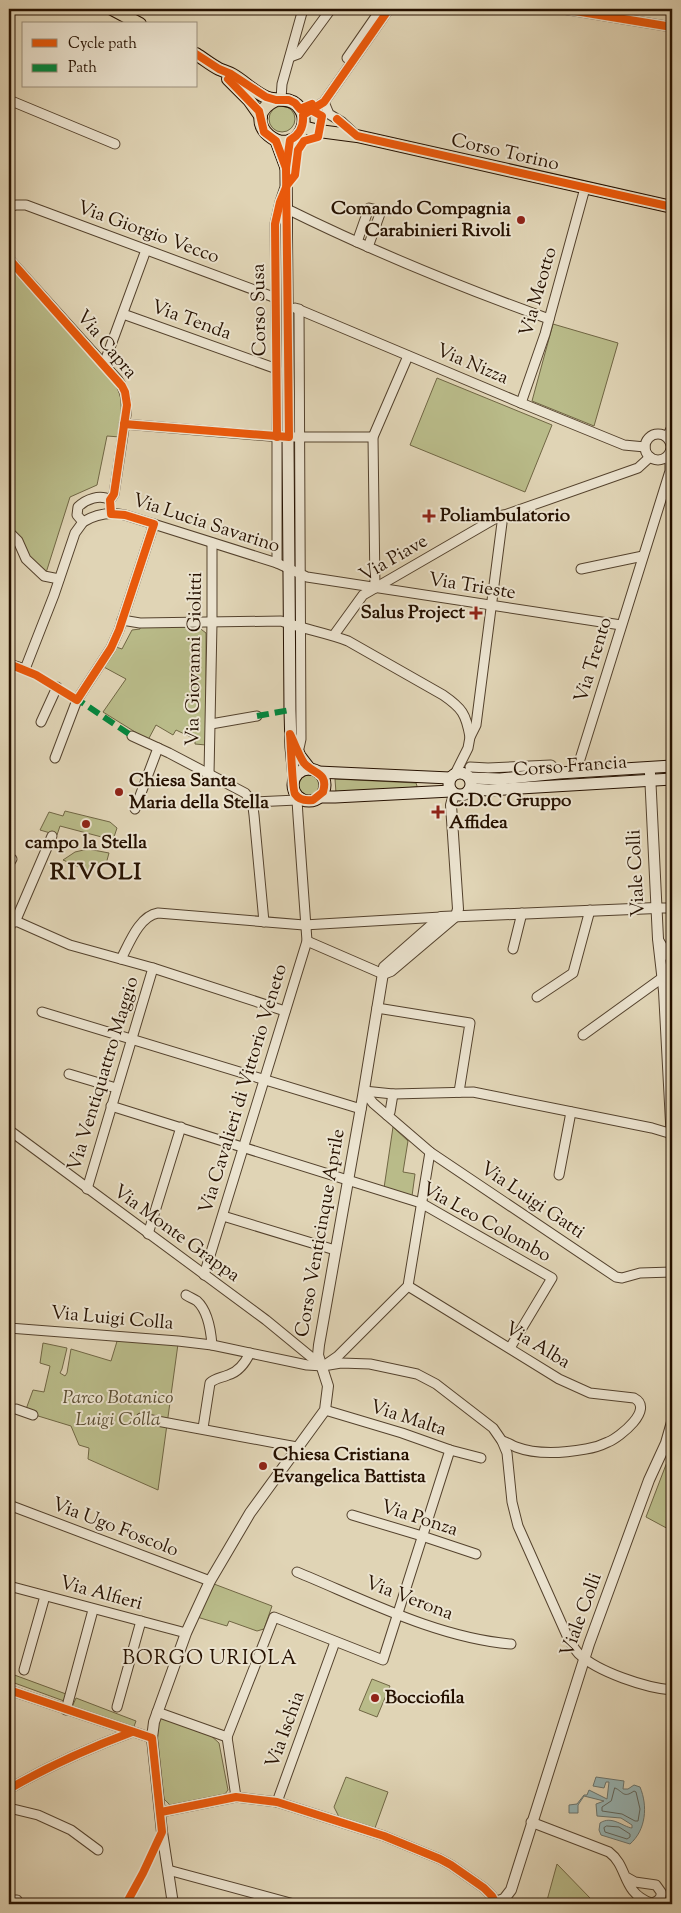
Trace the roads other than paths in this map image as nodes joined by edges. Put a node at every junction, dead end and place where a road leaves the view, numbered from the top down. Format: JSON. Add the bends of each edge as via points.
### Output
{"nodes":[{"id":1,"x":112,"y":9,"type":"edge"},
{"id":2,"x":303,"y":9,"type":"edge"},
{"id":3,"x":331,"y":9,"type":"edge"},
{"id":4,"x":381,"y":9,"type":"edge"},
{"id":5,"x":389,"y":9,"type":"edge"},
{"id":6,"x":563,"y":9,"type":"edge"},
{"id":7,"x":136,"y":22,"type":"edge"},
{"id":8,"x":672,"y":26,"type":"edge"},
{"id":9,"x":198,"y":55,"type":"edge"},
{"id":10,"x":290,"y":57,"type":"junction"},
{"id":11,"x":219,"y":69,"type":"junction"},
{"id":12,"x":278,"y":99,"type":"junction"},
{"id":13,"x":9,"y":100,"type":"edge"},
{"id":14,"x":324,"y":102,"type":"junction"},
{"id":15,"x":261,"y":116,"type":"junction"},
{"id":16,"x":302,"y":117,"type":"junction"},
{"id":17,"x":357,"y":136,"type":"junction"},
{"id":18,"x":290,"y":140,"type":"junction"},
{"id":19,"x":276,"y":141,"type":"junction"},
{"id":20,"x":115,"y":144,"type":"dead end"},
{"id":21,"x":286,"y":168,"type":"junction"},
{"id":22,"x":286,"y":185,"type":"junction"},
{"id":23,"x":585,"y":188,"type":"junction"},
{"id":24,"x":9,"y":207,"type":"edge"},
{"id":25,"x":672,"y":207,"type":"edge"},
{"id":26,"x":287,"y":209,"type":"junction"},
{"id":27,"x":356,"y":242,"type":"junction"},
{"id":28,"x":368,"y":247,"type":"junction"},
{"id":29,"x":146,"y":250,"type":"junction"},
{"id":30,"x":9,"y":259,"type":"edge"},
{"id":31,"x":276,"y":298,"type":"junction"},
{"id":32,"x":293,"y":307,"type":"junction"},
{"id":33,"x":123,"y":314,"type":"junction"},
{"id":34,"x":549,"y":319,"type":"junction"},
{"id":35,"x":408,"y":356,"type":"junction"},
{"id":36,"x":104,"y":364,"type":"junction"},
{"id":37,"x":277,"y":369,"type":"junction"},
{"id":38,"x":521,"y":403,"type":"junction"},
{"id":39,"x":124,"y":424,"type":"junction"},
{"id":40,"x":672,"y":427,"type":"edge"},
{"id":41,"x":289,"y":437,"type":"junction"},
{"id":42,"x":373,"y":437,"type":"junction"},
{"id":43,"x":667,"y":437,"type":"junction"},
{"id":44,"x":645,"y":447,"type":"junction"},
{"id":45,"x":670,"y":455,"type":"edge"},
{"id":46,"x":650,"y":457,"type":"junction"},
{"id":47,"x":110,"y":500,"type":"junction"},
{"id":48,"x":111,"y":514,"type":"junction"},
{"id":49,"x":503,"y":515,"type":"junction"},
{"id":50,"x":83,"y":522,"type":"junction"},
{"id":51,"x":154,"y":524,"type":"junction"},
{"id":52,"x":9,"y":532,"type":"edge"},
{"id":53,"x":212,"y":543,"type":"junction"},
{"id":54,"x":643,"y":556,"type":"junction"},
{"id":55,"x":277,"y":563,"type":"junction"},
{"id":56,"x":581,"y":569,"type":"dead end"},
{"id":57,"x":290,"y":570,"type":"junction"},
{"id":58,"x":301,"y":576,"type":"junction"},
{"id":59,"x":59,"y":579,"type":"junction"},
{"id":60,"x":375,"y":588,"type":"junction"},
{"id":61,"x":491,"y":606,"type":"junction"},
{"id":62,"x":122,"y":620,"type":"junction"},
{"id":63,"x":212,"y":623,"type":"junction"},
{"id":64,"x":289,"y":624,"type":"junction"},
{"id":65,"x":621,"y":625,"type":"junction"},
{"id":66,"x":301,"y":628,"type":"junction"},
{"id":67,"x":334,"y":636,"type":"junction"},
{"id":68,"x":9,"y":664,"type":"edge"},
{"id":69,"x":57,"y":687,"type":"dead end"},
{"id":70,"x":257,"y":716,"type":"dead end"},
{"id":71,"x":40,"y":722,"type":"dead end"},
{"id":72,"x":211,"y":724,"type":"junction"},
{"id":73,"x":290,"y":734,"type":"junction"},
{"id":74,"x":132,"y":736,"type":"dead end"},
{"id":75,"x":470,"y":737,"type":"junction"},
{"id":76,"x":158,"y":748,"type":"junction"},
{"id":77,"x":468,"y":748,"type":"junction"},
{"id":78,"x":298,"y":752,"type":"junction"},
{"id":79,"x":55,"y":758,"type":"dead end"},
{"id":80,"x":672,"y":766,"type":"edge"},
{"id":81,"x":650,"y":767,"type":"junction"},
{"id":82,"x":314,"y":770,"type":"junction"},
{"id":83,"x":576,"y":772,"type":"junction"},
{"id":84,"x":209,"y":774,"type":"junction"},
{"id":85,"x":452,"y":776,"type":"junction"},
{"id":86,"x":294,"y":778,"type":"junction"},
{"id":87,"x":469,"y":778,"type":"junction"},
{"id":88,"x":672,"y":779,"type":"edge"},
{"id":89,"x":650,"y":780,"type":"junction"},
{"id":90,"x":452,"y":792,"type":"junction"},
{"id":91,"x":319,"y":797,"type":"junction"},
{"id":92,"x":298,"y":799,"type":"junction"},
{"id":93,"x":253,"y":802,"type":"junction"},
{"id":94,"x":135,"y":809,"type":"dead end"},
{"id":95,"x":52,"y":836,"type":"dead end"},
{"id":96,"x":656,"y":908,"type":"junction"},
{"id":97,"x":672,"y":908,"type":"edge"},
{"id":98,"x":590,"y":910,"type":"junction"},
{"id":99,"x":522,"y":913,"type":"junction"},
{"id":100,"x":456,"y":916,"type":"junction"},
{"id":101,"x":441,"y":917,"type":"junction"},
{"id":102,"x":12,"y":920,"type":"edge"},
{"id":103,"x":264,"y":922,"type":"junction"},
{"id":104,"x":304,"y":925,"type":"junction"},
{"id":105,"x":9,"y":930,"type":"edge"},
{"id":106,"x":658,"y":939,"type":"junction"},
{"id":107,"x":307,"y":941,"type":"junction"},
{"id":108,"x":513,"y":948,"type":"dead end"},
{"id":109,"x":121,"y":959,"type":"junction"},
{"id":110,"x":672,"y":962,"type":"edge"},
{"id":111,"x":153,"y":968,"type":"junction"},
{"id":112,"x":383,"y":974,"type":"junction"},
{"id":113,"x":662,"y":978,"type":"junction"},
{"id":114,"x":668,"y":988,"type":"edge"},
{"id":115,"x":537,"y":997,"type":"dead end"},
{"id":116,"x":377,"y":1008,"type":"junction"},
{"id":117,"x":285,"y":1011,"type":"junction"},
{"id":118,"x":42,"y":1012,"type":"dead end"},
{"id":119,"x":583,"y":1035,"type":"dead end"},
{"id":120,"x":131,"y":1040,"type":"junction"},
{"id":121,"x":69,"y":1074,"type":"dead end"},
{"id":122,"x":264,"y":1078,"type":"junction"},
{"id":123,"x":116,"y":1088,"type":"junction"},
{"id":124,"x":364,"y":1091,"type":"junction"},
{"id":125,"x":459,"y":1092,"type":"junction"},
{"id":126,"x":393,"y":1094,"type":"junction"},
{"id":127,"x":111,"y":1106,"type":"junction"},
{"id":128,"x":361,"y":1108,"type":"junction"},
{"id":129,"x":571,"y":1112,"type":"junction"},
{"id":130,"x":389,"y":1117,"type":"junction"},
{"id":131,"x":181,"y":1127,"type":"junction"},
{"id":132,"x":9,"y":1130,"type":"edge"},
{"id":133,"x":672,"y":1134,"type":"edge"},
{"id":134,"x":672,"y":1141,"type":"edge"},
{"id":135,"x":244,"y":1147,"type":"junction"},
{"id":136,"x":430,"y":1152,"type":"junction"},
{"id":137,"x":558,"y":1175,"type":"dead end"},
{"id":138,"x":347,"y":1179,"type":"junction"},
{"id":139,"x":87,"y":1189,"type":"junction"},
{"id":140,"x":421,"y":1203,"type":"junction"},
{"id":141,"x":223,"y":1216,"type":"junction"},
{"id":142,"x":148,"y":1234,"type":"junction"},
{"id":143,"x":335,"y":1250,"type":"junction"},
{"id":144,"x":672,"y":1272,"type":"edge"},
{"id":145,"x":204,"y":1275,"type":"junction"},
{"id":146,"x":408,"y":1286,"type":"junction"},
{"id":147,"x":186,"y":1294,"type":"dead end"},
{"id":148,"x":9,"y":1328,"type":"edge"},
{"id":149,"x":212,"y":1345,"type":"junction"},
{"id":150,"x":510,"y":1348,"type":"junction"},
{"id":151,"x":250,"y":1353,"type":"junction"},
{"id":152,"x":323,"y":1366,"type":"junction"},
{"id":153,"x":16,"y":1409,"type":"dead end"},
{"id":154,"x":325,"y":1410,"type":"junction"},
{"id":155,"x":33,"y":1415,"type":"dead end"},
{"id":156,"x":141,"y":1418,"type":"dead end"},
{"id":157,"x":672,"y":1422,"type":"edge"},
{"id":158,"x":203,"y":1428,"type":"junction"},
{"id":159,"x":502,"y":1441,"type":"junction"},
{"id":160,"x":297,"y":1447,"type":"junction"},
{"id":161,"x":450,"y":1450,"type":"junction"},
{"id":162,"x":481,"y":1458,"type":"dead end"},
{"id":163,"x":9,"y":1505,"type":"edge"},
{"id":164,"x":352,"y":1515,"type":"dead end"},
{"id":165,"x":422,"y":1536,"type":"junction"},
{"id":166,"x":476,"y":1554,"type":"dead end"},
{"id":167,"x":298,"y":1572,"type":"dead end"},
{"id":168,"x":210,"y":1581,"type":"junction"},
{"id":169,"x":9,"y":1586,"type":"edge"},
{"id":170,"x":45,"y":1596,"type":"junction"},
{"id":171,"x":93,"y":1610,"type":"junction"},
{"id":172,"x":399,"y":1614,"type":"junction"},
{"id":173,"x":141,"y":1621,"type":"junction"},
{"id":174,"x":186,"y":1633,"type":"junction"},
{"id":175,"x":335,"y":1642,"type":"junction"},
{"id":176,"x":512,"y":1644,"type":"dead end"},
{"id":177,"x":584,"y":1658,"type":"junction"},
{"id":178,"x":24,"y":1670,"type":"dead end"},
{"id":179,"x":9,"y":1690,"type":"edge"},
{"id":180,"x":672,"y":1690,"type":"edge"},
{"id":181,"x":117,"y":1707,"type":"dead end"},
{"id":182,"x":66,"y":1710,"type":"junction"},
{"id":183,"x":157,"y":1712,"type":"junction"},
{"id":184,"x":132,"y":1732,"type":"junction"},
{"id":185,"x":227,"y":1737,"type":"junction"},
{"id":186,"x":152,"y":1738,"type":"junction"},
{"id":187,"x":9,"y":1789,"type":"edge"},
{"id":188,"x":236,"y":1797,"type":"junction"},
{"id":189,"x":277,"y":1802,"type":"junction"},
{"id":190,"x":9,"y":1808,"type":"edge"},
{"id":191,"x":160,"y":1812,"type":"junction"},
{"id":192,"x":531,"y":1822,"type":"junction"},
{"id":193,"x":98,"y":1850,"type":"dead end"},
{"id":194,"x":168,"y":1870,"type":"junction"},
{"id":195,"x":626,"y":1877,"type":"junction"},
{"id":196,"x":648,"y":1885,"type":"junction"},
{"id":197,"x":644,"y":1898,"type":"junction"},
{"id":198,"x":173,"y":1904,"type":"edge"},
{"id":199,"x":294,"y":1904,"type":"edge"},
{"id":200,"x":494,"y":1904,"type":"edge"}],
"edges":[{"from":1,"to":7,"type":"main road"},
{"from":2,"to":10,"type":"street"},
{"from":3,"to":10,"type":"street","via":[[298,54]]},
{"from":4,"to":16,"type":"street","via":[[320,99]]},
{"from":5,"to":14,"type":"street"},
{"from":6,"to":8,"type":"street"},
{"from":9,"to":11,"type":"main road"},
{"from":10,"to":12,"type":"street"},
{"from":11,"to":12,"type":"main road","via":[[257,92]]},
{"from":11,"to":15,"type":"main road"},
{"from":12,"to":15,"type":"main road","via":[[266,106]]},
{"from":12,"to":16,"type":"main road","via":[[289,100]]},
{"from":13,"to":20,"type":"street"},
{"from":14,"to":16,"type":"street"},
{"from":14,"to":17,"type":"street","name":"Corso Torino","via":[[329,114]]},
{"from":15,"to":19,"type":"main road","via":[[264,132]]},
{"from":16,"to":17,"type":"main road","name":"Corso Torino","via":[[319,131]]},
{"from":16,"to":18,"type":"main road","via":[[295,137]]},
{"from":17,"to":23,"type":"main road","name":"Corso Torino"},
{"from":18,"to":19,"type":"main road"},
{"from":18,"to":21,"type":"main road"},
{"from":19,"to":21,"type":"main road"},
{"from":21,"to":22,"type":"main road","name":"Corso Susa"},
{"from":22,"to":26,"type":"main road","name":"Corso Susa"},
{"from":22,"to":31,"type":"street","name":"Corso Susa","via":[[275,224]]},
{"from":23,"to":25,"type":"main road","name":"Corso Torino"},
{"from":23,"to":34,"type":"street","name":"Via Meotto"},
{"from":24,"to":29,"type":"street","name":"Via Giorgio Vecco","via":[[26,205]]},
{"from":26,"to":27,"type":"street"},
{"from":26,"to":32,"type":"main road","name":"Corso Susa"},
{"from":27,"to":28,"type":"street"},
{"from":27,"to":28,"type":"street","via":[[369,208],[381,211]]},
{"from":28,"to":34,"type":"street"},
{"from":29,"to":31,"type":"street","name":"Via Giorgio Vecco"},
{"from":29,"to":33,"type":"street"},
{"from":30,"to":36,"type":"street","name":"Via Capra"},
{"from":31,"to":37,"type":"street","name":"Corso Susa"},
{"from":32,"to":35,"type":"street","name":"Via Nizza"},
{"from":32,"to":41,"type":"main road","name":"Corso Susa"},
{"from":33,"to":36,"type":"street"},
{"from":33,"to":37,"type":"street","name":"Via Tenda"},
{"from":34,"to":38,"type":"street","name":"Via Meotto"},
{"from":35,"to":38,"type":"street","name":"Via Nizza"},
{"from":35,"to":42,"type":"street"},
{"from":36,"to":39,"type":"street","name":"Via Capra","via":[[125,392]]},
{"from":37,"to":41,"type":"street","name":"Corso Susa"},
{"from":38,"to":44,"type":"street","name":"Via Nizza","via":[[624,445]]},
{"from":39,"to":41,"type":"street"},
{"from":39,"to":47,"type":"street","name":"Via Capra","via":[[114,494]]},
{"from":40,"to":43,"type":"street"},
{"from":41,"to":42,"type":"street"},
{"from":41,"to":55,"type":"street","name":"Corso Susa"},
{"from":41,"to":57,"type":"main road","name":"Corso Susa"},
{"from":41,"to":58,"type":"street","name":"Corso Susa"},
{"from":42,"to":60,"type":"street"},
{"from":43,"to":44,"type":"street","via":[[655,435]]},
{"from":43,"to":45,"type":"street","via":[[671,444]]},
{"from":44,"to":46,"type":"street"},
{"from":45,"to":46,"type":"street","via":[[660,460]]},
{"from":45,"to":54,"type":"street","name":"Via Trento","via":[[670,471]]},
{"from":46,"to":49,"type":"street","name":"Via Piave","via":[[638,468]]},
{"from":47,"to":48,"type":"street","name":"Via Capra"},
{"from":47,"to":50,"type":"street","via":[[100,497],[81,504],[78,514]]},
{"from":48,"to":50,"type":"street"},
{"from":48,"to":51,"type":"street","name":"Via Lucia Savarino"},
{"from":49,"to":60,"type":"street","name":"Via Piave"},
{"from":49,"to":61,"type":"street"},
{"from":50,"to":59,"type":"street","via":[[74,533]]},
{"from":51,"to":53,"type":"street","name":"Via Lucia Savarino"},
{"from":51,"to":62,"type":"street"},
{"from":52,"to":59,"type":"street","via":[[18,541],[26,559],[44,576]]},
{"from":53,"to":55,"type":"street","name":"Via Lucia Savarino"},
{"from":53,"to":63,"type":"street","name":"Via Giovanni Giolitti"},
{"from":54,"to":56,"type":"street"},
{"from":54,"to":65,"type":"street","name":"Via Trento"},
{"from":55,"to":57,"type":"street","name":"Via Lucia Savarino"},
{"from":57,"to":58,"type":"street","name":"Via Trieste"},
{"from":57,"to":64,"type":"main road","name":"Corso Susa"},
{"from":58,"to":60,"type":"street","name":"Via Trieste"},
{"from":58,"to":66,"type":"street","name":"Corso Susa"},
{"from":59,"to":68,"type":"street","via":[[25,669]]},
{"from":60,"to":61,"type":"street","name":"Via Trieste"},
{"from":60,"to":67,"type":"street","name":"Via Piave","via":[[360,598]]},
{"from":61,"to":65,"type":"street","name":"Via Trieste"},
{"from":61,"to":75,"type":"street","via":[[476,725]]},
{"from":62,"to":63,"type":"street"},
{"from":62,"to":79,"type":"street","via":[[111,648],[77,700]]},
{"from":63,"to":64,"type":"street","via":[[281,621]]},
{"from":63,"to":72,"type":"street","name":"Via Giovanni Giolitti"},
{"from":64,"to":66,"type":"street"},
{"from":64,"to":73,"type":"main road","name":"Corso Susa"},
{"from":65,"to":83,"type":"street","name":"Via Trento"},
{"from":66,"to":67,"type":"street"},
{"from":66,"to":78,"type":"street","name":"Corso Susa","via":[[301,739]]},
{"from":67,"to":75,"type":"street","via":[[356,645],[455,703],[467,719]]},
{"from":69,"to":71,"type":"street"},
{"from":70,"to":72,"type":"street"},
{"from":72,"to":84,"type":"street","name":"Via Giovanni Giolitti"},
{"from":73,"to":78,"type":"main road","name":"Corso Susa"},
{"from":73,"to":86,"type":"main road","name":"Corso Susa"},
{"from":74,"to":76,"type":"street"},
{"from":75,"to":77,"type":"street"},
{"from":76,"to":84,"type":"street"},
{"from":76,"to":94,"type":"street"},
{"from":77,"to":85,"type":"street"},
{"from":77,"to":87,"type":"street"},
{"from":78,"to":82,"type":"main road","name":"Corso Susa"},
{"from":80,"to":81,"type":"main road","name":"Corso Francia"},
{"from":81,"to":83,"type":"main road","name":"Corso Francia"},
{"from":81,"to":89,"type":"street","name":"Viale Colli"},
{"from":82,"to":85,"type":"main road"},
{"from":82,"to":86,"type":"main road","via":[[299,772]]},
{"from":82,"to":91,"type":"main road","via":[[324,784]]},
{"from":83,"to":87,"type":"main road","name":"Corso Francia","via":[[500,779]]},
{"from":84,"to":93,"type":"street","via":[[245,793]]},
{"from":85,"to":87,"type":"main road","via":[[462,773]]},
{"from":85,"to":90,"type":"main road","via":[[448,785]]},
{"from":86,"to":92,"type":"main road","via":[[293,789]]},
{"from":87,"to":89,"type":"main road","name":"Corso Francia","via":[[489,790]]},
{"from":87,"to":90,"type":"main road","via":[[462,795]]},
{"from":88,"to":89,"type":"main road","name":"Corso Francia"},
{"from":89,"to":96,"type":"street","name":"Viale Colli"},
{"from":90,"to":91,"type":"main road"},
{"from":90,"to":100,"type":"street"},
{"from":91,"to":92,"type":"main road","via":[[308,801]]},
{"from":92,"to":93,"type":"street"},
{"from":92,"to":104,"type":"street"},
{"from":93,"to":103,"type":"street"},
{"from":95,"to":102,"type":"street"},
{"from":96,"to":97,"type":"street"},
{"from":96,"to":98,"type":"street"},
{"from":96,"to":106,"type":"street","name":"Viale Colli"},
{"from":98,"to":99,"type":"street"},
{"from":98,"to":115,"type":"street","via":[[573,973]]},
{"from":99,"to":100,"type":"street"},
{"from":99,"to":108,"type":"street"},
{"from":100,"to":101,"type":"street"},
{"from":100,"to":112,"type":"street","via":[[391,971]]},
{"from":101,"to":104,"type":"street"},
{"from":101,"to":112,"type":"street","via":[[386,963]]},
{"from":102,"to":105,"type":"street"},
{"from":102,"to":109,"type":"street","via":[[70,945]]},
{"from":103,"to":104,"type":"street"},
{"from":103,"to":109,"type":"street","via":[[153,914],[143,921]]},
{"from":104,"to":107,"type":"street"},
{"from":106,"to":110,"type":"street"},
{"from":106,"to":113,"type":"street","name":"Viale Colli"},
{"from":107,"to":112,"type":"street"},
{"from":107,"to":117,"type":"street","name":"Via Cavalieri di Vittorio Veneto"},
{"from":109,"to":111,"type":"street"},
{"from":111,"to":117,"type":"street"},
{"from":111,"to":120,"type":"street","name":"Via Ventiquattro Maggio"},
{"from":112,"to":116,"type":"street","name":"Corso Venticinque Aprile"},
{"from":113,"to":114,"type":"street","name":"Viale Colli"},
{"from":113,"to":119,"type":"street"},
{"from":114,"to":133,"type":"street","name":"Viale Colli"},
{"from":116,"to":124,"type":"street","name":"Corso Venticinque Aprile"},
{"from":116,"to":125,"type":"street","via":[[470,1023]]},
{"from":117,"to":122,"type":"street","name":"Via Cavalieri di Vittorio Veneto"},
{"from":118,"to":120,"type":"street"},
{"from":120,"to":122,"type":"street"},
{"from":120,"to":123,"type":"street","name":"Via Ventiquattro Maggio"},
{"from":121,"to":123,"type":"street"},
{"from":122,"to":128,"type":"street"},
{"from":122,"to":135,"type":"street","name":"Via Cavalieri di Vittorio Veneto"},
{"from":123,"to":127,"type":"street","name":"Via Ventiquattro Maggio"},
{"from":124,"to":126,"type":"street"},
{"from":124,"to":128,"type":"street","name":"Corso Venticinque Aprile"},
{"from":124,"to":130,"type":"street","name":"Via Luigi Gatti","via":[[373,1104]]},
{"from":125,"to":126,"type":"street"},
{"from":125,"to":129,"type":"street"},
{"from":126,"to":130,"type":"street"},
{"from":127,"to":131,"type":"street","name":"Via Leo Colombo"},
{"from":127,"to":139,"type":"street","name":"Via Ventiquattro Maggio"},
{"from":128,"to":138,"type":"street","name":"Corso Venticinque Aprile"},
{"from":129,"to":133,"type":"street"},
{"from":129,"to":137,"type":"street"},
{"from":130,"to":136,"type":"street","name":"Via Luigi Gatti"},
{"from":131,"to":135,"type":"street","name":"Via Leo Colombo"},
{"from":131,"to":142,"type":"street"},
{"from":132,"to":139,"type":"street","name":"Via Monte Grappa"},
{"from":133,"to":134,"type":"street","name":"Viale Colli"},
{"from":135,"to":138,"type":"street","name":"Via Leo Colombo"},
{"from":135,"to":141,"type":"street","name":"Via Cavalieri di Vittorio Veneto"},
{"from":136,"to":140,"type":"street"},
{"from":136,"to":144,"type":"street","name":"Via Luigi Gatti","via":[[616,1277]]},
{"from":138,"to":140,"type":"street","name":"Via Leo Colombo"},
{"from":138,"to":143,"type":"street","name":"Corso Venticinque Aprile"},
{"from":139,"to":142,"type":"street","name":"Via Monte Grappa"},
{"from":140,"to":146,"type":"street"},
{"from":140,"to":150,"type":"street","name":"Via Leo Colombo","via":[[552,1278]]},
{"from":141,"to":143,"type":"street"},
{"from":141,"to":145,"type":"street","name":"Via Cavalieri di Vittorio Veneto"},
{"from":142,"to":145,"type":"street","name":"Via Monte Grappa"},
{"from":143,"to":152,"type":"street","name":"Corso Venticinque Aprile","via":[[318,1345]]},
{"from":145,"to":152,"type":"street","name":"Via Monte Grappa"},
{"from":146,"to":150,"type":"street","name":"Via Alba"},
{"from":146,"to":152,"type":"street","via":[[338,1356]]},
{"from":147,"to":149,"type":"street","name":"Via Luigi Colla","via":[[201,1306]]},
{"from":148,"to":149,"type":"street","name":"Via Luigi Colla"},
{"from":149,"to":151,"type":"street","name":"Via Luigi Colla"},
{"from":150,"to":159,"type":"street","name":"Via Alba","via":[[559,1379],[590,1393],[637,1400],[641,1408],[635,1421],[617,1437],[587,1449],[545,1452]]},
{"from":151,"to":152,"type":"street","name":"Via Luigi Colla"},
{"from":151,"to":158,"type":"street","via":[[233,1373],[210,1383]]},
{"from":152,"to":154,"type":"street","name":"Corso Venticinque Aprile","via":[[328,1386]]},
{"from":152,"to":159,"type":"street","name":"Via Luigi Colla","via":[[370,1364],[417,1374],[474,1411]]},
{"from":153,"to":155,"type":"street"},
{"from":154,"to":160,"type":"street"},
{"from":154,"to":161,"type":"street","name":"Via Malta"},
{"from":156,"to":158,"type":"street"},
{"from":157,"to":177,"type":"street","name":"Viale Colli"},
{"from":158,"to":160,"type":"street"},
{"from":159,"to":177,"type":"street","via":[[518,1526],[568,1638]]},
{"from":160,"to":168,"type":"street","via":[[250,1513]]},
{"from":161,"to":162,"type":"street","name":"Via Malta"},
{"from":161,"to":165,"type":"street"},
{"from":163,"to":168,"type":"street","name":"Via Ugo Foscolo"},
{"from":164,"to":165,"type":"street","name":"Via Ponza"},
{"from":165,"to":166,"type":"street","name":"Via Ponza"},
{"from":165,"to":172,"type":"street"},
{"from":167,"to":172,"type":"street","name":"Via Verona"},
{"from":168,"to":174,"type":"street"},
{"from":169,"to":170,"type":"street","name":"Via Alfieri"},
{"from":170,"to":171,"type":"street","name":"Via Alfieri"},
{"from":170,"to":178,"type":"street"},
{"from":171,"to":173,"type":"street","name":"Via Alfieri"},
{"from":171,"to":182,"type":"street"},
{"from":172,"to":175,"type":"street","via":[[383,1660]]},
{"from":172,"to":176,"type":"street","name":"Via Verona","via":[[448,1632]]},
{"from":173,"to":174,"type":"street","name":"Via Alfieri"},
{"from":173,"to":181,"type":"street"},
{"from":174,"to":183,"type":"street"},
{"from":175,"to":185,"type":"street","via":[[274,1617]]},
{"from":175,"to":189,"type":"street","name":"Via Ischia"},
{"from":177,"to":180,"type":"street","via":[[630,1681]]},
{"from":177,"to":192,"type":"street","name":"Viale Colli"},
{"from":179,"to":182,"type":"street"},
{"from":182,"to":184,"type":"street"},
{"from":183,"to":185,"type":"street"},
{"from":183,"to":186,"type":"street"},
{"from":184,"to":186,"type":"street"},
{"from":184,"to":187,"type":"street","via":[[84,1750]]},
{"from":185,"to":188,"type":"street"},
{"from":186,"to":191,"type":"street"},
{"from":188,"to":189,"type":"street"},
{"from":188,"to":191,"type":"street"},
{"from":189,"to":200,"type":"street","via":[[384,1836],[440,1859],[484,1888],[492,1896]]},
{"from":190,"to":193,"type":"street","via":[[38,1815],[71,1830]]},
{"from":191,"to":194,"type":"street"},
{"from":192,"to":195,"type":"street","via":[[608,1852]]},
{"from":192,"to":200,"type":"street","name":"Viale Colli","via":[[511,1890]]},
{"from":194,"to":198,"type":"street"},
{"from":194,"to":199,"type":"street"},
{"from":195,"to":196,"type":"street"},
{"from":195,"to":197,"type":"street","via":[[632,1892]]},
{"from":196,"to":197,"type":"street","via":[[643,1892]]},
{"from":196,"to":197,"type":"street","via":[[658,1886],[660,1897],[651,1903]]}]}
